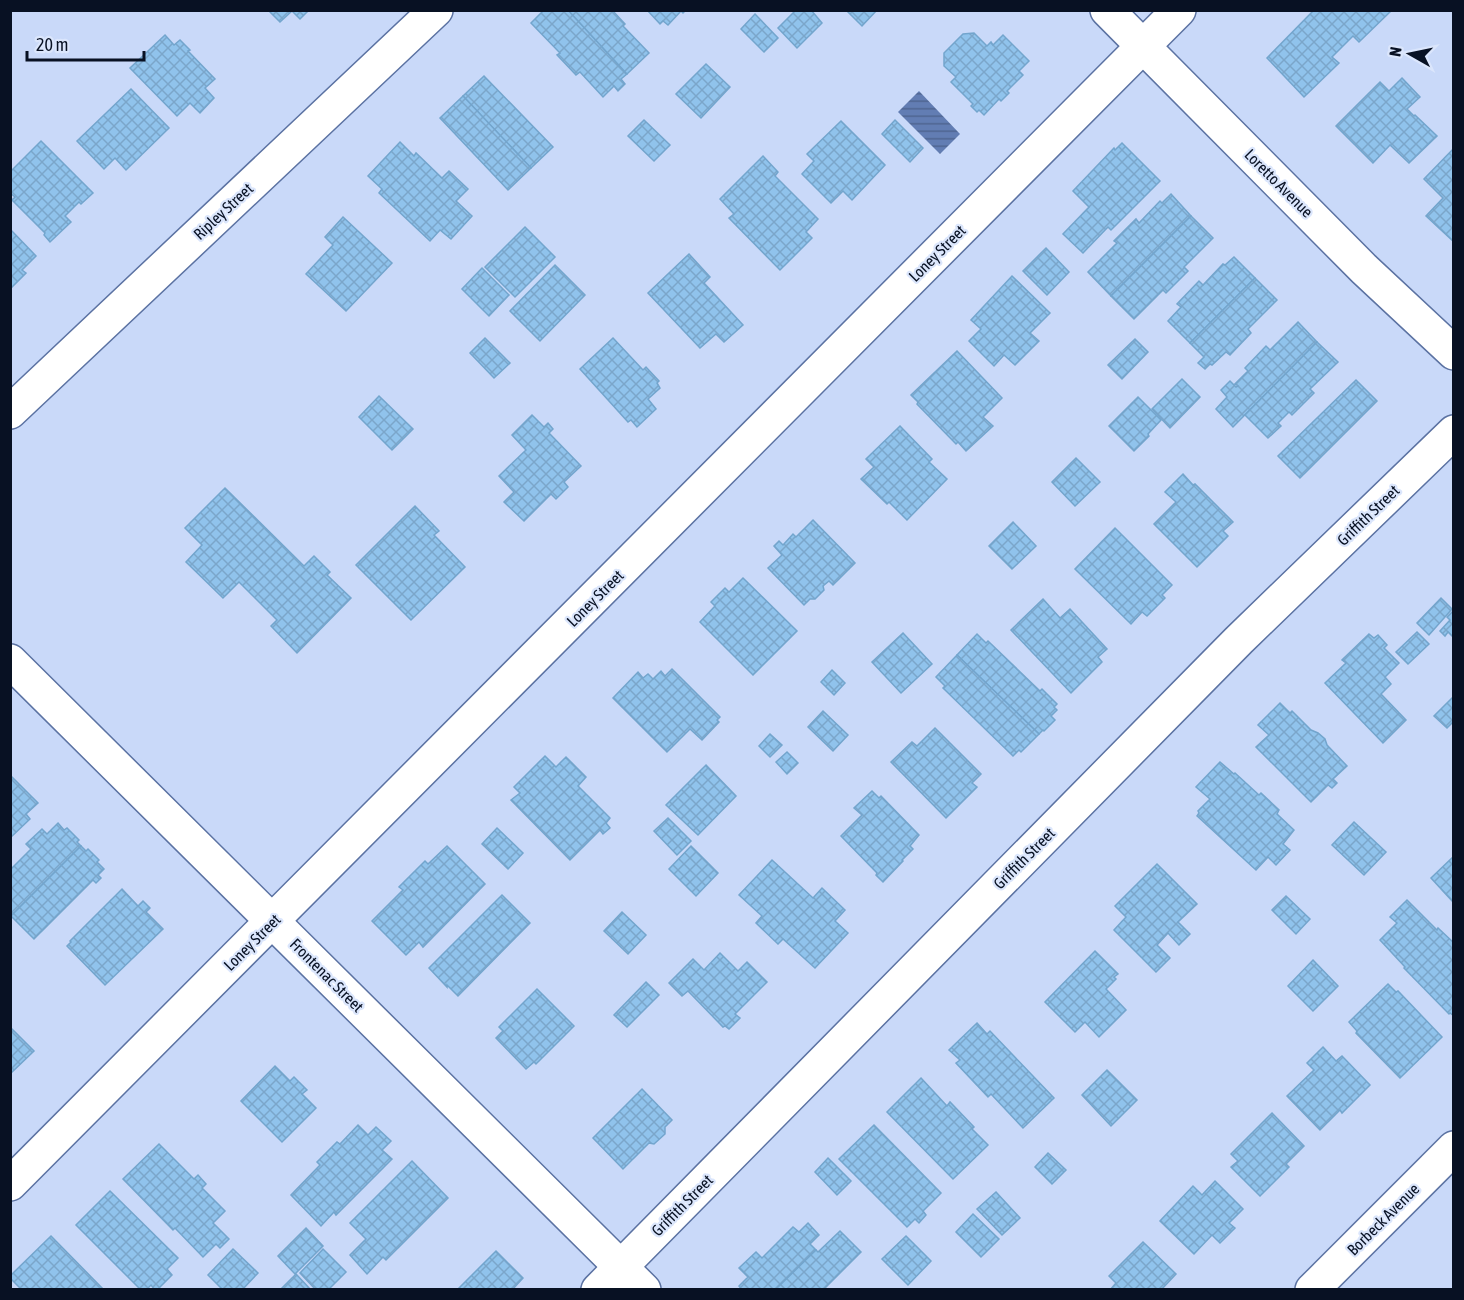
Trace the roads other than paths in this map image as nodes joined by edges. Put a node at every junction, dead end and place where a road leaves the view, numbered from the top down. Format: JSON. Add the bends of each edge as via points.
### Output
{"nodes":[{"id":1,"x":436,"y":10,"type":"edge"},
{"id":2,"x":1107,"y":10,"type":"edge"},
{"id":3,"x":1179,"y":10,"type":"edge"},
{"id":4,"x":1143,"y":46,"type":"junction"},
{"id":5,"x":1454,"y":353,"type":"edge"},
{"id":6,"x":10,"y":412,"type":"edge"},
{"id":7,"x":1454,"y":432,"type":"edge"},
{"id":8,"x":10,"y":661,"type":"edge"},
{"id":9,"x":273,"y":922,"type":"junction"},
{"id":10,"x":1454,"y":1148,"type":"edge"},
{"id":11,"x":10,"y":1184,"type":"edge"},
{"id":12,"x":621,"y":1267,"type":"junction"},
{"id":13,"x":598,"y":1290,"type":"edge"},
{"id":14,"x":644,"y":1290,"type":"edge"},
{"id":15,"x":1312,"y":1290,"type":"edge"}],
"edges":[{"from":1,"to":6,"type":"street","name":"Ripley Street"},
{"from":2,"to":4,"type":"street","name":"Loretto Avenue"},
{"from":3,"to":4,"type":"street","name":"Loney Street"},
{"from":4,"to":5,"type":"street","name":"Loretto Avenue","via":[[1364,269]]},
{"from":4,"to":9,"type":"street","name":"Loney Street"},
{"from":7,"to":12,"type":"street","name":"Griffith Street","via":[[1239,640]]},
{"from":8,"to":9,"type":"street","name":"Frontenac Street"},
{"from":9,"to":11,"type":"street","name":"Loney Street"},
{"from":9,"to":12,"type":"street","name":"Frontenac Street"},
{"from":10,"to":15,"type":"street","name":"Borbeck Avenue"},
{"from":12,"to":13,"type":"street","name":"Griffith Street"},
{"from":12,"to":14,"type":"street","name":"Frontenac Street"}]}
